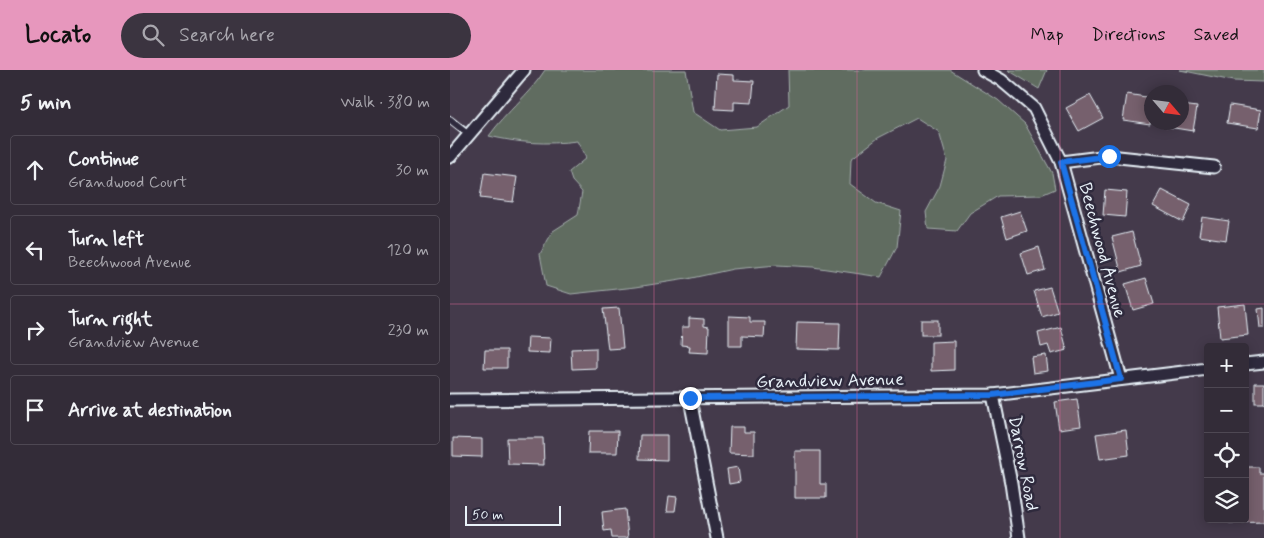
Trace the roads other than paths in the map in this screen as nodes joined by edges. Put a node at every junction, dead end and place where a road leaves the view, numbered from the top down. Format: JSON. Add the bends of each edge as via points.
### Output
{"nodes":[{"id":1,"x":524,"y":70,"type":"edge"},
{"id":2,"x":983,"y":70,"type":"edge"},
{"id":3,"x":450,"y":120,"type":"edge"},
{"id":4,"x":469,"y":135,"type":"junction"},
{"id":5,"x":450,"y":157,"type":"edge"},
{"id":6,"x":1061,"y":162,"type":"junction"},
{"id":7,"x":1214,"y":167,"type":"dead end"},
{"id":8,"x":1264,"y":362,"type":"edge"},
{"id":9,"x":1249,"y":364,"type":"edge"},
{"id":10,"x":1204,"y":369,"type":"edge"},
{"id":11,"x":1121,"y":379,"type":"junction"},
{"id":12,"x":993,"y":395,"type":"junction"},
{"id":13,"x":690,"y":398,"type":"junction"},
{"id":14,"x":450,"y":400,"type":"edge"},
{"id":15,"x":717,"y":538,"type":"edge"},
{"id":16,"x":1019,"y":538,"type":"edge"}],
"edges":[{"from":1,"to":4,"type":"street"},
{"from":2,"to":6,"type":"street","name":"Beechwood Avenue","via":[[1001,80],[1034,108]]},
{"from":3,"to":4,"type":"lane"},
{"from":4,"to":5,"type":"street"},
{"from":6,"to":7,"type":"street","via":[[1109,156]]},
{"from":6,"to":11,"type":"street","name":"Beechwood Avenue"},
{"from":8,"to":9,"type":"street"},
{"from":10,"to":11,"type":"street","name":"Grandview Avenue"},
{"from":11,"to":12,"type":"street","name":"Grandview Avenue"},
{"from":12,"to":13,"type":"street","name":"Grandview Avenue"},
{"from":12,"to":16,"type":"street","name":"Darrow Road"},
{"from":13,"to":14,"type":"street","name":"Grandview Avenue"},
{"from":13,"to":15,"type":"street"}]}
